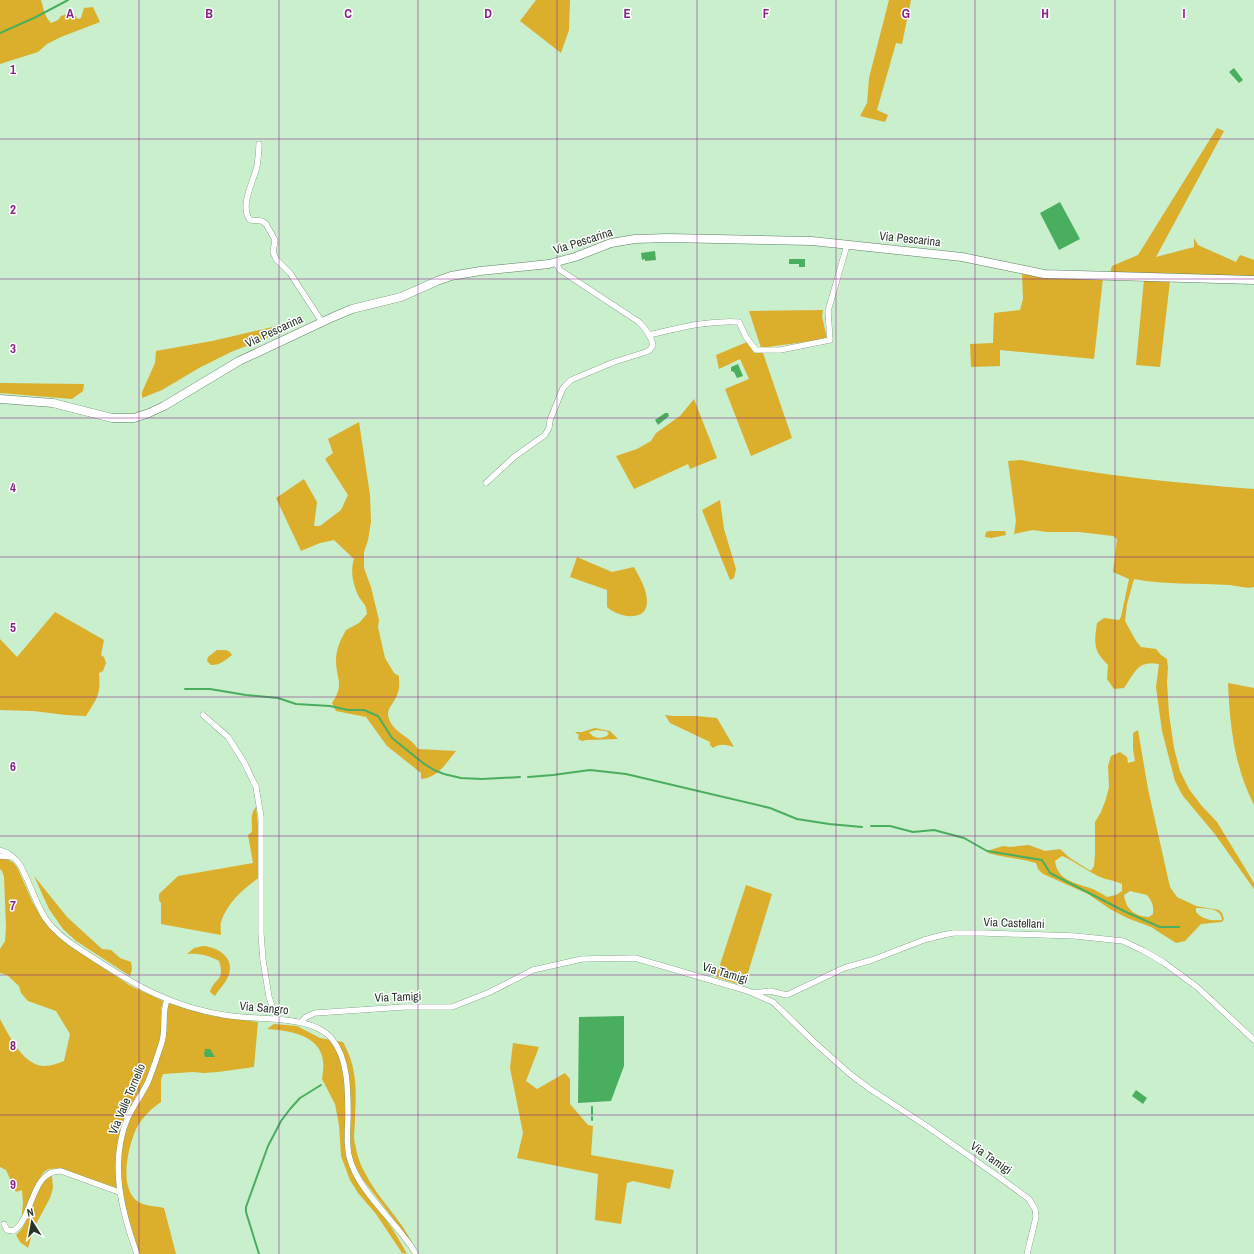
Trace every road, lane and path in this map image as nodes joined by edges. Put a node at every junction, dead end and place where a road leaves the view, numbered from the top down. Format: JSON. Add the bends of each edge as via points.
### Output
{"nodes":[{"id":1,"x":260,"y":144,"type":"dead end"},
{"id":2,"x":847,"y":245,"type":"junction"},
{"id":3,"x":556,"y":263,"type":"junction"},
{"id":4,"x":1254,"y":280,"type":"edge"},
{"id":5,"x":322,"y":322,"type":"junction"},
{"id":6,"x":649,"y":334,"type":"junction"},
{"id":7,"x":0,"y":399,"type":"edge"},
{"id":8,"x":486,"y":483,"type":"dead end"},
{"id":9,"x":204,"y":714,"type":"dead end"},
{"id":10,"x":0,"y":850,"type":"edge"},
{"id":11,"x":0,"y":856,"type":"edge"},
{"id":12,"x":14,"y":858,"type":"junction"},
{"id":13,"x":751,"y":993,"type":"junction"},
{"id":14,"x":167,"y":1000,"type":"junction"},
{"id":15,"x":277,"y":1020,"type":"junction"},
{"id":16,"x":301,"y":1022,"type":"junction"},
{"id":17,"x":1254,"y":1040,"type":"edge"},
{"id":18,"x":120,"y":1192,"type":"junction"},
{"id":19,"x":4,"y":1224,"type":"dead end"},
{"id":20,"x":137,"y":1254,"type":"edge"},
{"id":21,"x":416,"y":1254,"type":"edge"},
{"id":22,"x":1027,"y":1254,"type":"edge"}],
"edges":[{"from":1,"to":5,"type":"street","via":[[247,198],[247,217],[266,224],[276,240],[273,252],[276,259],[290,273]]},
{"from":2,"to":3,"type":"street","name":"Via Pescarina","via":[[792,240],[645,238],[611,243]]},
{"from":2,"to":4,"type":"street","name":"Via Pescarina","via":[[962,257],[1050,275]]},
{"from":2,"to":6,"type":"street","via":[[828,311],[830,340],[780,350],[756,350],[739,322],[728,321],[685,326]]},
{"from":3,"to":5,"type":"street","name":"Via Pescarina","via":[[451,276],[401,297],[352,309]]},
{"from":3,"to":6,"type":"street","via":[[560,270],[644,326]]},
{"from":5,"to":7,"type":"street","name":"Via Pescarina","via":[[239,361],[156,410],[134,418],[112,418],[53,403]]},
{"from":6,"to":8,"type":"street","via":[[653,345],[650,350],[614,362],[567,383],[545,435],[514,457]]},
{"from":9,"to":15,"type":"street","via":[[228,737],[256,787],[261,817],[263,960],[269,997]]},
{"from":10,"to":12,"type":"street","name":"Via Sangro"},
{"from":11,"to":12,"type":"street"},
{"from":12,"to":14,"type":"street","name":"Via Sangro","via":[[22,868],[45,917],[53,928],[112,971]]},
{"from":13,"to":16,"type":"street","name":"Via Tamigi","via":[[635,958],[582,959],[533,970],[490,992],[452,1006],[315,1013]]},
{"from":13,"to":17,"type":"street","name":"Via Castellani","via":[[770,991],[787,995],[844,968],[924,940],[953,933],[1075,936],[1123,941],[1144,950],[1197,987]]},
{"from":13,"to":22,"type":"street","name":"Via Tamigi","via":[[773,1002],[824,1052],[860,1082],[1029,1199],[1036,1217]]},
{"from":14,"to":15,"type":"street","name":"Via Sangro","via":[[194,1009],[230,1016]]},
{"from":14,"to":18,"type":"street","name":"Via Valle Tornello","via":[[162,1042],[147,1083],[128,1117],[120,1144]]},
{"from":15,"to":16,"type":"street","name":"Via Sangro"},
{"from":16,"to":21,"type":"street","name":"Via Sangro","via":[[325,1032],[341,1055],[348,1087],[349,1156],[367,1190],[402,1232]]},
{"from":18,"to":19,"type":"street","via":[[61,1171],[54,1171],[47,1174],[35,1191],[18,1228],[13,1231],[7,1230]]},
{"from":18,"to":20,"type":"street","name":"Via Valle Tornello"}]}
